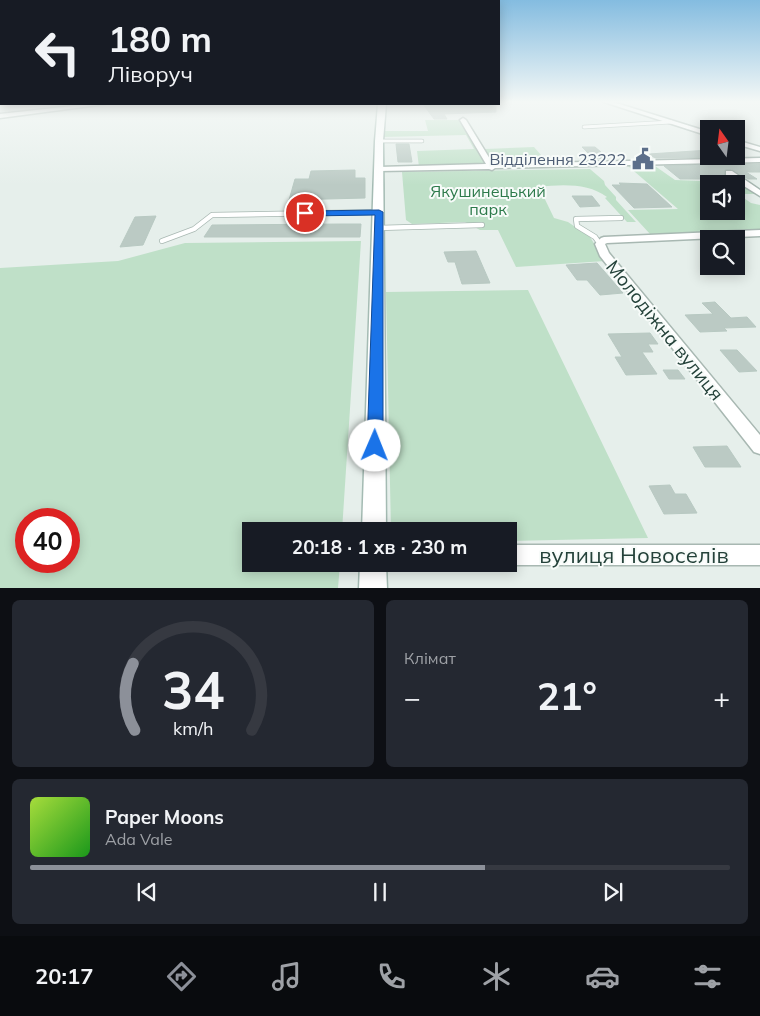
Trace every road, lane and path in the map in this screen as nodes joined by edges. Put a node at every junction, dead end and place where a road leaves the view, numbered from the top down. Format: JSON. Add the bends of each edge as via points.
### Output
{"nodes":[{"id":1,"x":380,"y":129,"type":"edge"},
{"id":2,"x":468,"y":129,"type":"edge"},
{"id":3,"x":422,"y":140,"type":"dead end"},
{"id":4,"x":379,"y":141,"type":"junction"},
{"id":5,"x":745,"y":145,"type":"edge"},
{"id":6,"x":760,"y":149,"type":"edge"},
{"id":7,"x":760,"y":160,"type":"edge"},
{"id":8,"x":492,"y":168,"type":"junction"},
{"id":9,"x":379,"y":169,"type":"junction"},
{"id":10,"x":729,"y":173,"type":"dead end"},
{"id":11,"x":760,"y":194,"type":"edge"},
{"id":12,"x":621,"y":218,"type":"dead end"},
{"id":13,"x":379,"y":220,"type":"junction"},
{"id":14,"x":482,"y":226,"type":"dead end"},
{"id":15,"x":760,"y":233,"type":"edge"},
{"id":16,"x":162,"y":241,"type":"dead end"},
{"id":17,"x":600,"y":244,"type":"junction"},
{"id":18,"x":760,"y":447,"type":"edge"},
{"id":19,"x":374,"y":522,"type":"edge"},
{"id":20,"x":760,"y":555,"type":"edge"},
{"id":21,"x":517,"y":556,"type":"edge"},
{"id":22,"x":373,"y":572,"type":"edge"},
{"id":23,"x":373,"y":588,"type":"edge"}],
"edges":[{"from":1,"to":4,"type":"street"},
{"from":2,"to":8,"type":"street"},
{"from":3,"to":4,"type":"lane"},
{"from":4,"to":9,"type":"street"},
{"from":5,"to":6,"type":"street"},
{"from":7,"to":8,"type":"street"},
{"from":8,"to":9,"type":"street"},
{"from":9,"to":13,"type":"street"},
{"from":10,"to":11,"type":"street"},
{"from":12,"to":17,"type":"lane","via":[[576,219],[577,226]]},
{"from":13,"to":14,"type":"lane"},
{"from":13,"to":16,"type":"lane","via":[[212,215],[194,229]]},
{"from":13,"to":19,"type":"street"},
{"from":15,"to":17,"type":"street","name":"Молодіжна вулиця","via":[[604,240]]},
{"from":17,"to":18,"type":"street","name":"Молодіжна вулиця","via":[[604,254]]},
{"from":20,"to":21,"type":"street","name":"вулиця Новоселів"},
{"from":22,"to":23,"type":"street"}]}
